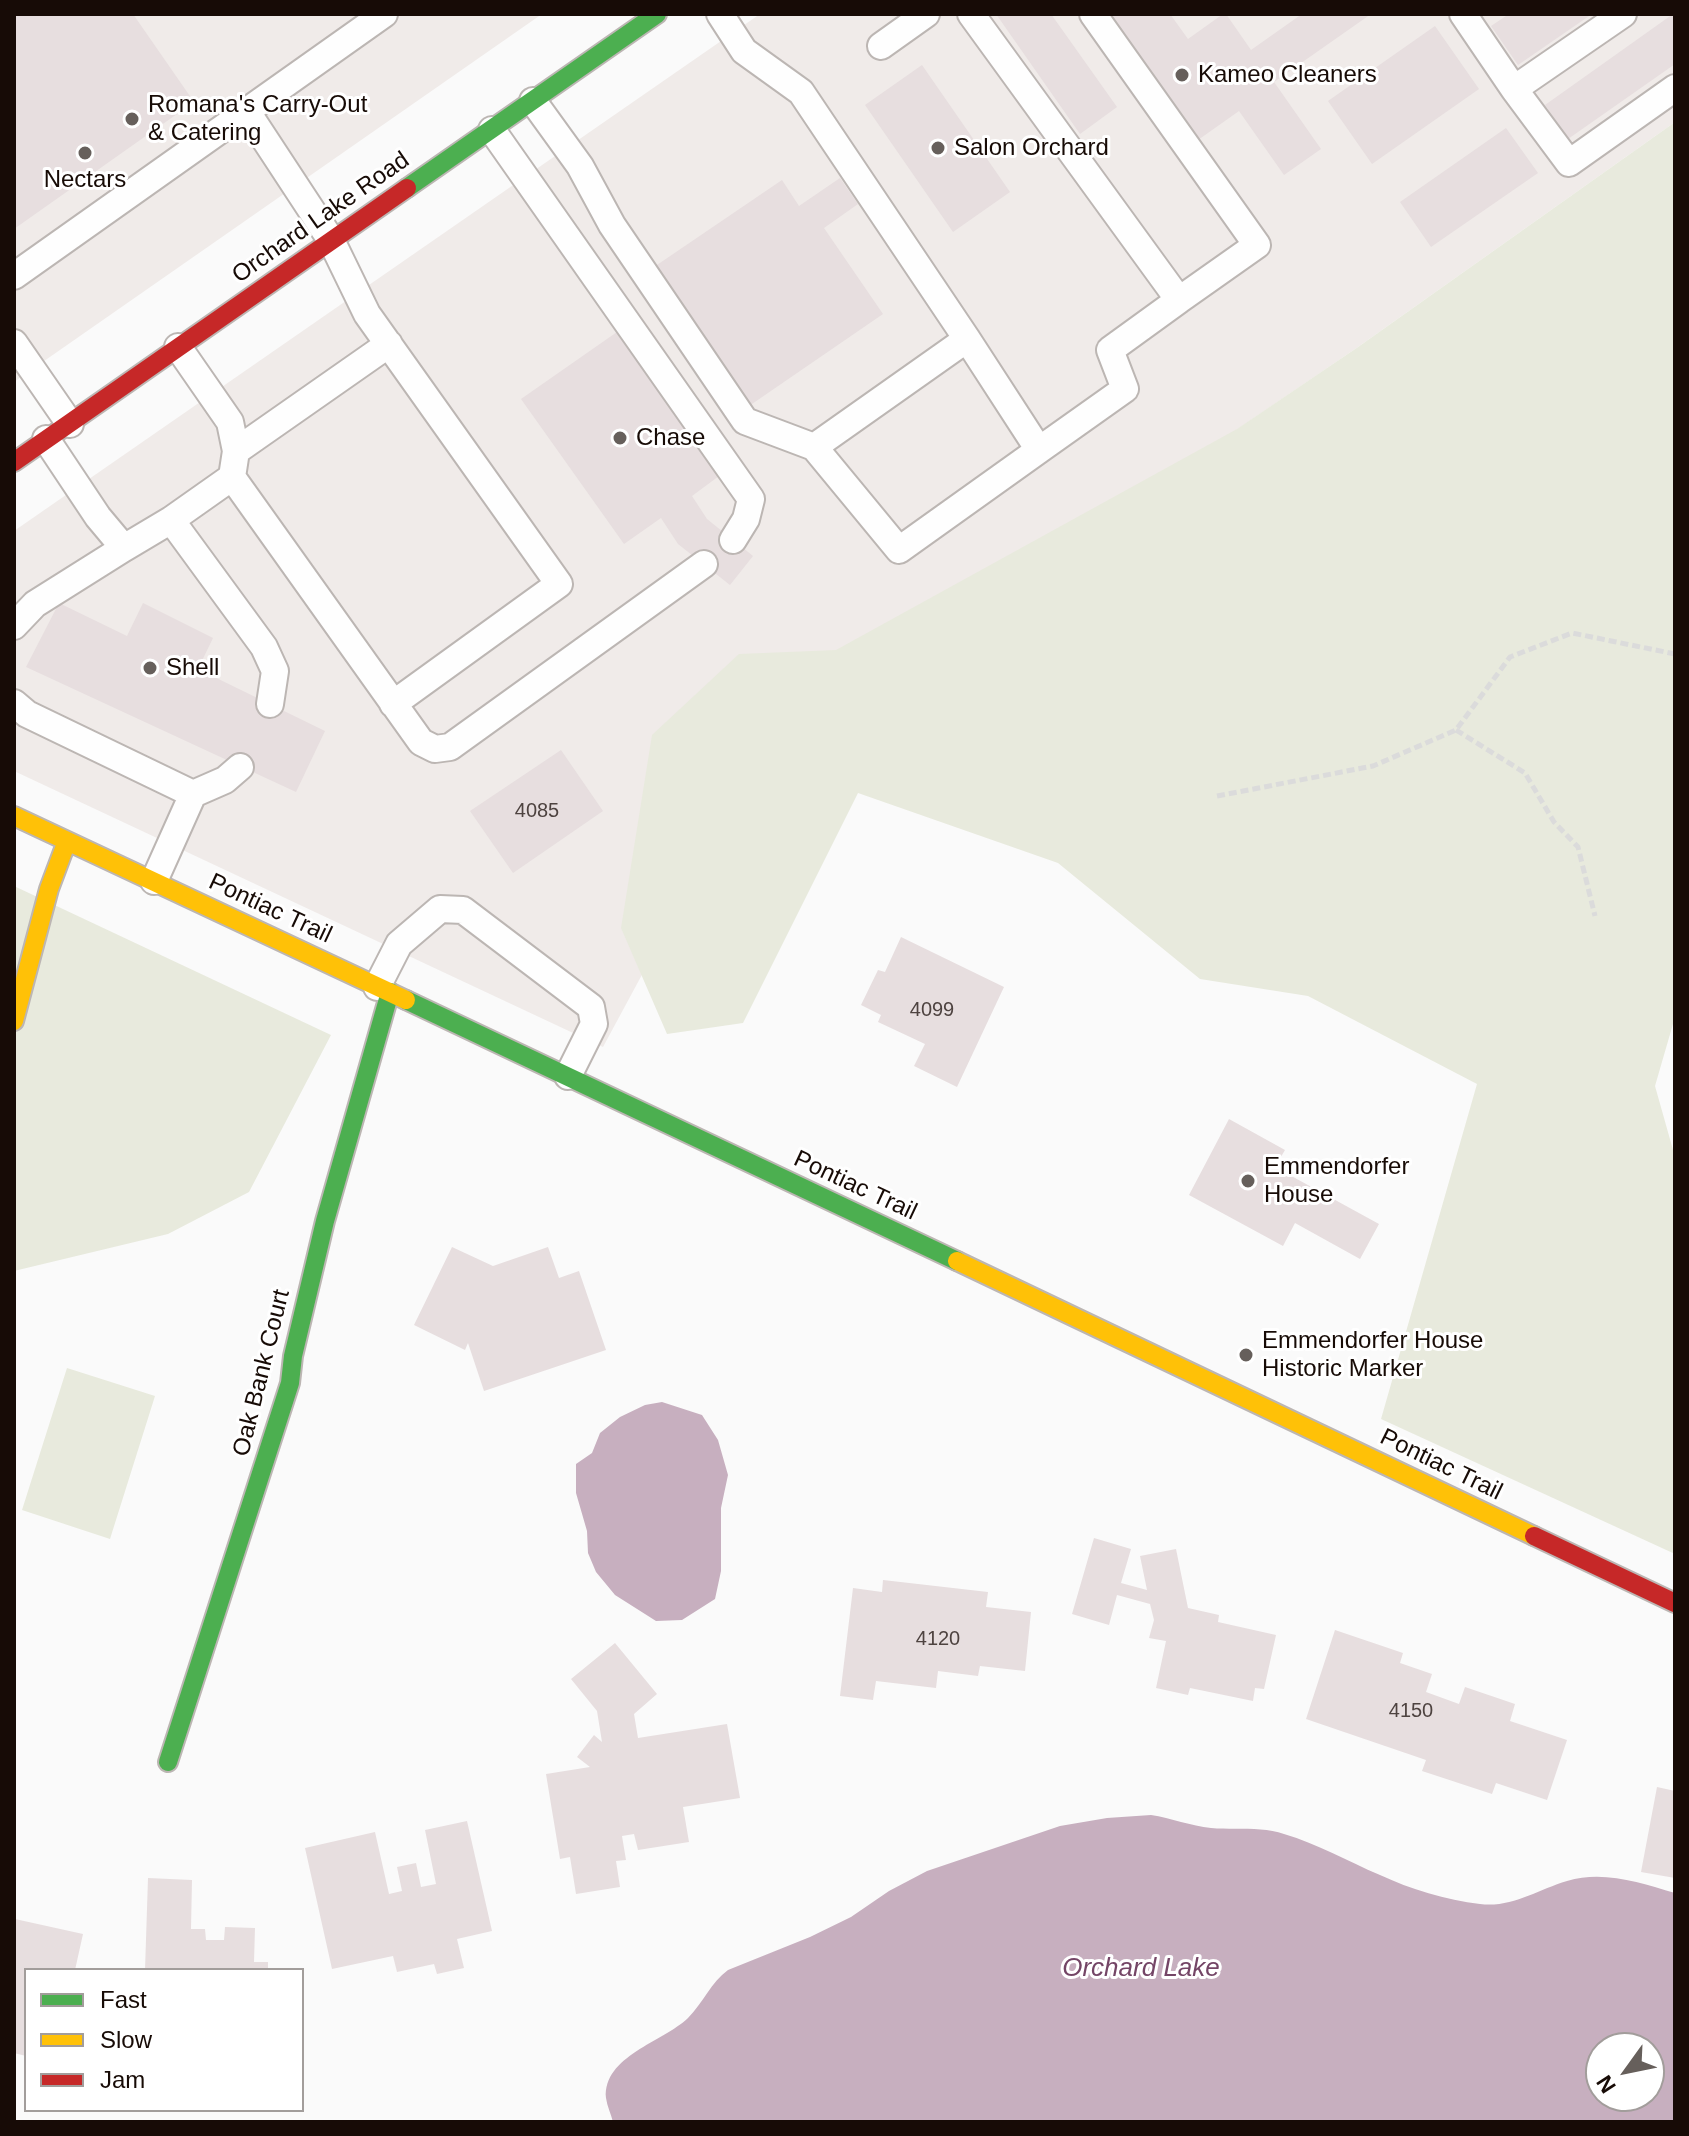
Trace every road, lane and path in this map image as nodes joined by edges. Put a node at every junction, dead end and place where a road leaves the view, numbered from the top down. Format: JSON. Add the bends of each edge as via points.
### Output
{"nodes":[{"id":1,"x":384,"y":14,"type":"edge"},
{"id":2,"x":655,"y":14,"type":"edge"},
{"id":3,"x":720,"y":14,"type":"edge"},
{"id":4,"x":926,"y":14,"type":"edge"},
{"id":5,"x":971,"y":14,"type":"edge"},
{"id":6,"x":1093,"y":14,"type":"edge"},
{"id":7,"x":1623,"y":14,"type":"edge"},
{"id":8,"x":1470,"y":17,"type":"edge"},
{"id":9,"x":881,"y":46,"type":"dead end"},
{"id":10,"x":1675,"y":88,"type":"edge"},
{"id":11,"x":1514,"y":89,"type":"junction"},
{"id":12,"x":533,"y":101,"type":"junction"},
{"id":13,"x":247,"y":112,"type":"junction"},
{"id":14,"x":492,"y":130,"type":"junction"},
{"id":15,"x":331,"y":240,"type":"junction"},
{"id":16,"x":14,"y":276,"type":"edge"},
{"id":17,"x":1179,"y":300,"type":"junction"},
{"id":18,"x":967,"y":339,"type":"junction"},
{"id":19,"x":14,"y":343,"type":"edge"},
{"id":20,"x":389,"y":344,"type":"junction"},
{"id":21,"x":178,"y":347,"type":"junction"},
{"id":22,"x":70,"y":424,"type":"junction"},
{"id":23,"x":25,"y":447,"type":"edge"},
{"id":24,"x":814,"y":447,"type":"junction"},
{"id":25,"x":1039,"y":450,"type":"junction"},
{"id":26,"x":234,"y":464,"type":"junction"},
{"id":27,"x":171,"y":520,"type":"junction"},
{"id":28,"x":733,"y":540,"type":"dead end"},
{"id":29,"x":124,"y":548,"type":"junction"},
{"id":30,"x":704,"y":564,"type":"dead end"},
{"id":31,"x":14,"y":626,"type":"edge"},
{"id":32,"x":1675,"y":654,"type":"edge"},
{"id":33,"x":14,"y":703,"type":"edge"},
{"id":34,"x":270,"y":704,"type":"dead end"},
{"id":35,"x":393,"y":704,"type":"junction"},
{"id":36,"x":1456,"y":730,"type":"junction"},
{"id":37,"x":240,"y":767,"type":"dead end"},
{"id":38,"x":193,"y":794,"type":"junction"},
{"id":39,"x":1217,"y":796,"type":"dead end"},
{"id":40,"x":14,"y":816,"type":"edge"},
{"id":41,"x":67,"y":841,"type":"junction"},
{"id":42,"x":154,"y":881,"type":"junction"},
{"id":43,"x":1595,"y":916,"type":"dead end"},
{"id":44,"x":384,"y":989,"type":"junction"},
{"id":45,"x":14,"y":1021,"type":"edge"},
{"id":46,"x":568,"y":1076,"type":"junction"},
{"id":47,"x":1675,"y":1603,"type":"edge"},
{"id":48,"x":168,"y":1762,"type":"dead end"}],
"edges":[{"from":1,"to":13,"type":"lane"},
{"from":2,"to":12,"type":"main road","name":"Orchard Lake Road"},
{"from":3,"to":18,"type":"lane","via":[[744,51],[801,92]]},
{"from":4,"to":9,"type":"lane"},
{"from":5,"to":17,"type":"lane"},
{"from":6,"to":17,"type":"lane","via":[[1257,245]]},
{"from":7,"to":11,"type":"lane"},
{"from":8,"to":11,"type":"lane"},
{"from":10,"to":11,"type":"lane","via":[[1569,163]]},
{"from":12,"to":14,"type":"main road","name":"Orchard Lake Road"},
{"from":12,"to":24,"type":"lane","via":[[745,421]]},
{"from":13,"to":15,"type":"lane"},
{"from":13,"to":16,"type":"lane"},
{"from":14,"to":15,"type":"main road","name":"Orchard Lake Road"},
{"from":14,"to":28,"type":"lane","via":[[751,499]]},
{"from":15,"to":20,"type":"lane","via":[[367,314]]},
{"from":15,"to":21,"type":"main road","name":"Orchard Lake Road"},
{"from":17,"to":25,"type":"lane","via":[[1110,350],[1125,389]]},
{"from":18,"to":24,"type":"lane"},
{"from":18,"to":25,"type":"lane"},
{"from":19,"to":22,"type":"lane"},
{"from":20,"to":26,"type":"lane"},
{"from":20,"to":35,"type":"lane","via":[[559,584]]},
{"from":21,"to":22,"type":"main road","name":"Orchard Lake Road"},
{"from":21,"to":26,"type":"lane","via":[[230,422]]},
{"from":22,"to":23,"type":"main road","name":"Orchard Lake Road"},
{"from":23,"to":29,"type":"lane"},
{"from":24,"to":25,"type":"lane","via":[[899,550]]},
{"from":26,"to":27,"type":"lane"},
{"from":26,"to":35,"type":"lane"},
{"from":27,"to":29,"type":"lane"},
{"from":27,"to":34,"type":"lane","via":[[264,647],[275,671]]},
{"from":29,"to":31,"type":"lane","via":[[35,604]]},
{"from":30,"to":35,"type":"lane","via":[[450,747],[435,749],[421,742]]},
{"from":32,"to":36,"type":"path","via":[[1572,633],[1510,657]]},
{"from":33,"to":38,"type":"lane"},
{"from":36,"to":39,"type":"path","via":[[1373,766]]},
{"from":36,"to":43,"type":"path","via":[[1525,773],[1554,822],[1578,847]]},
{"from":37,"to":38,"type":"lane"},
{"from":38,"to":42,"type":"lane"},
{"from":40,"to":41,"type":"main road","name":"Pontiac Trail"},
{"from":41,"to":42,"type":"main road","name":"Pontiac Trail"},
{"from":41,"to":45,"type":"main road"},
{"from":42,"to":44,"type":"main road","name":"Pontiac Trail"},
{"from":44,"to":46,"type":"main road","name":"Pontiac Trail"},
{"from":44,"to":46,"type":"lane","via":[[399,944],[440,909],[463,910],[591,1007],[594,1024]]},
{"from":44,"to":48,"type":"main road","name":"Oak Bank Court","via":[[290,1383]]},
{"from":46,"to":47,"type":"main road","name":"Pontiac Trail"}]}
